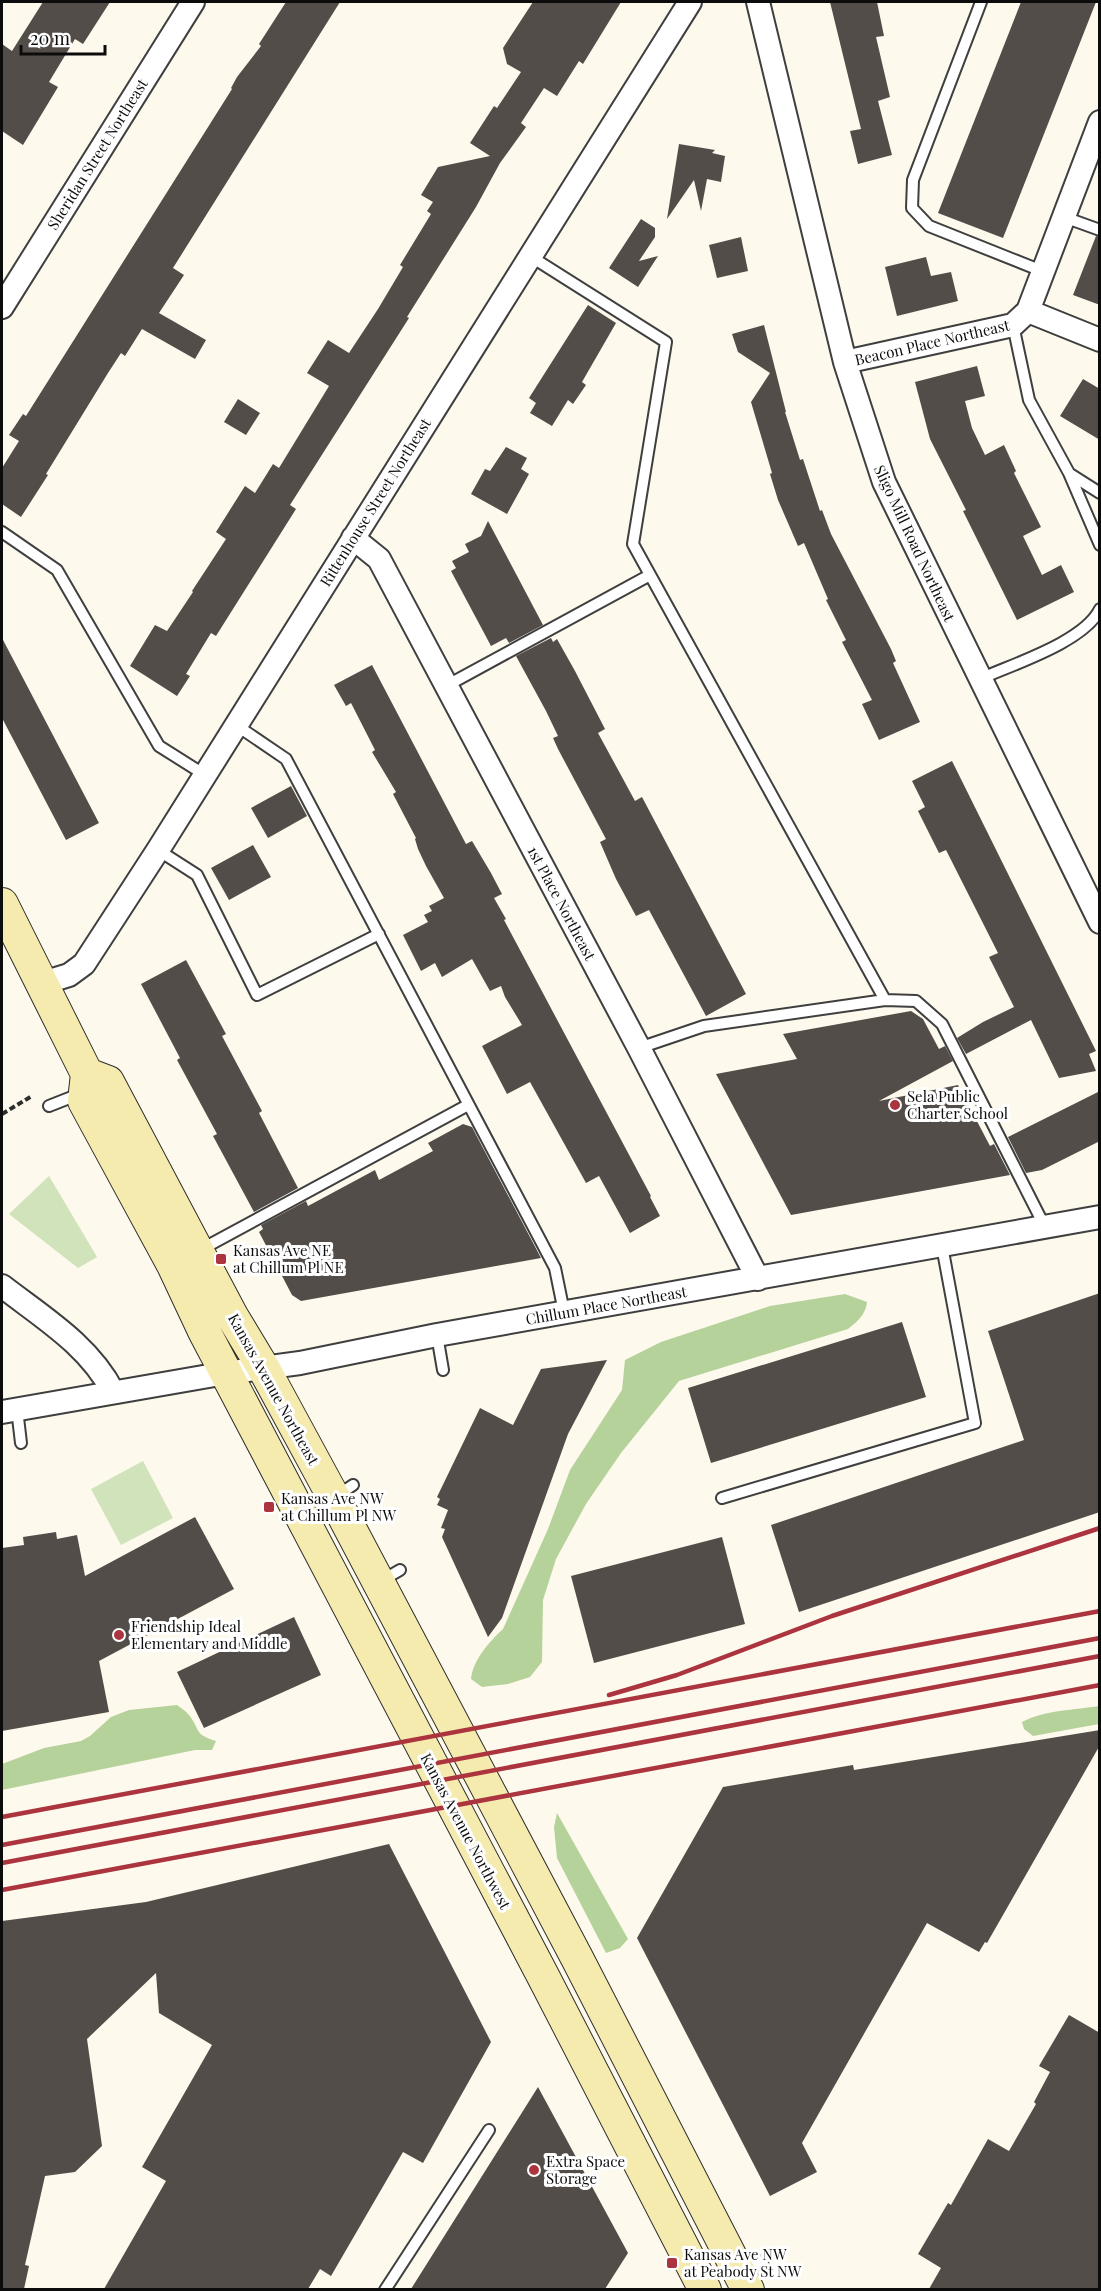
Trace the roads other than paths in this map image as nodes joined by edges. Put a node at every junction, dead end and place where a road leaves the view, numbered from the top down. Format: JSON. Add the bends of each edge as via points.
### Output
{"nodes":[{"id":1,"x":193,"y":2,"type":"edge"},
{"id":2,"x":690,"y":2,"type":"edge"},
{"id":3,"x":758,"y":2,"type":"edge"},
{"id":4,"x":981,"y":2,"type":"edge"},
{"id":5,"x":1100,"y":122,"type":"edge"},
{"id":6,"x":1064,"y":217,"type":"junction"},
{"id":7,"x":1100,"y":230,"type":"edge"},
{"id":8,"x":530,"y":256,"type":"junction"},
{"id":9,"x":1042,"y":271,"type":"junction"},
{"id":10,"x":2,"y":307,"type":"edge"},
{"id":11,"x":1020,"y":318,"type":"junction"},
{"id":12,"x":1100,"y":340,"type":"edge"},
{"id":13,"x":845,"y":362,"type":"junction"},
{"id":14,"x":1069,"y":473,"type":"junction"},
{"id":15,"x":1100,"y":493,"type":"edge"},
{"id":16,"x":2,"y":532,"type":"edge"},
{"id":17,"x":353,"y":538,"type":"junction"},
{"id":18,"x":1100,"y":545,"type":"edge"},
{"id":19,"x":650,"y":575,"type":"junction"},
{"id":20,"x":1100,"y":609,"type":"edge"},
{"id":21,"x":980,"y":679,"type":"junction"},
{"id":22,"x":446,"y":686,"type":"junction"},
{"id":23,"x":236,"y":725,"type":"junction"},
{"id":24,"x":205,"y":775,"type":"junction"},
{"id":25,"x":158,"y":850,"type":"junction"},
{"id":26,"x":2,"y":903,"type":"edge"},
{"id":27,"x":1096,"y":908,"type":"edge"},
{"id":28,"x":379,"y":934,"type":"junction"},
{"id":29,"x":43,"y":983,"type":"junction"},
{"id":30,"x":885,"y":1000,"type":"junction"},
{"id":31,"x":639,"y":1048,"type":"junction"},
{"id":32,"x":86,"y":1083,"type":"junction"},
{"id":33,"x":468,"y":1105,"type":"junction"},
{"id":34,"x":48,"y":1106,"type":"dead end"},
{"id":35,"x":1100,"y":1217,"type":"edge"},
{"id":36,"x":1045,"y":1227,"type":"junction"},
{"id":37,"x":942,"y":1246,"type":"junction"},
{"id":38,"x":199,"y":1251,"type":"junction"},
{"id":39,"x":758,"y":1279,"type":"junction"},
{"id":40,"x":2,"y":1286,"type":"edge"},
{"id":41,"x":564,"y":1312,"type":"junction"},
{"id":42,"x":437,"y":1335,"type":"junction"},
{"id":43,"x":264,"y":1369,"type":"junction"},
{"id":44,"x":443,"y":1370,"type":"dead end"},
{"id":45,"x":226,"y":1373,"type":"junction"},
{"id":46,"x":113,"y":1392,"type":"junction"},
{"id":47,"x":9,"y":1410,"type":"edge"},
{"id":48,"x":21,"y":1443,"type":"dead end"},
{"id":49,"x":722,"y":1498,"type":"dead end"},
{"id":50,"x":489,"y":2130,"type":"dead end"},
{"id":51,"x":750,"y":2275,"type":"edge"},
{"id":52,"x":385,"y":2289,"type":"edge"},
{"id":53,"x":705,"y":2289,"type":"edge"}],
"edges":[{"from":1,"to":10,"type":"street","name":"Sheridan Street Northeast"},
{"from":2,"to":8,"type":"street","name":"Rittenhouse Street Northeast"},
{"from":3,"to":13,"type":"street","name":"Sligo Mill Road Northeast"},
{"from":4,"to":9,"type":"lane","via":[[913,180],[912,208],[929,226]]},
{"from":5,"to":6,"type":"street","name":"Beacon Place Northeast"},
{"from":6,"to":7,"type":"lane"},
{"from":6,"to":9,"type":"street","name":"Beacon Place Northeast"},
{"from":8,"to":17,"type":"street","name":"Rittenhouse Street Northeast"},
{"from":8,"to":19,"type":"lane","via":[[666,342],[633,544]]},
{"from":9,"to":11,"type":"street","name":"Beacon Place Northeast"},
{"from":11,"to":12,"type":"street"},
{"from":11,"to":13,"type":"street","name":"Beacon Place Northeast"},
{"from":11,"to":14,"type":"lane","via":[[1029,400]]},
{"from":13,"to":21,"type":"street","name":"Sligo Mill Road Northeast","via":[[884,482]]},
{"from":14,"to":15,"type":"lane"},
{"from":14,"to":18,"type":"lane"},
{"from":16,"to":24,"type":"lane","via":[[57,570],[159,746]]},
{"from":17,"to":22,"type":"street","name":"1st Place Northeast","via":[[379,559]]},
{"from":17,"to":23,"type":"street","name":"Rittenhouse Street Northeast"},
{"from":19,"to":22,"type":"lane"},
{"from":19,"to":30,"type":"lane"},
{"from":20,"to":21,"type":"lane","via":[[1095,620],[1071,638]]},
{"from":21,"to":27,"type":"street","name":"Sligo Mill Road Northeast"},
{"from":22,"to":31,"type":"street","name":"1st Place Northeast"},
{"from":23,"to":24,"type":"street","name":"Rittenhouse Street Northeast"},
{"from":23,"to":28,"type":"lane","via":[[286,759]]},
{"from":24,"to":25,"type":"street","name":"Rittenhouse Street Northeast"},
{"from":25,"to":28,"type":"lane","via":[[198,875],[257,995]]},
{"from":25,"to":29,"type":"street","name":"Rittenhouse Street Northeast","via":[[84,964],[69,975]]},
{"from":26,"to":29,"type":"street"},
{"from":28,"to":33,"type":"lane"},
{"from":29,"to":32,"type":"street"},
{"from":30,"to":31,"type":"lane","via":[[704,1026]]},
{"from":30,"to":36,"type":"lane","via":[[916,1001],[942,1024]]},
{"from":31,"to":39,"type":"street","name":"1st Place Northeast"},
{"from":32,"to":34,"type":"lane"},
{"from":32,"to":38,"type":"street","name":"Kansas Avenue Northeast","via":[[108,1082]]},
{"from":32,"to":45,"type":"street","via":[[84,1101]]},
{"from":33,"to":38,"type":"lane"},
{"from":33,"to":41,"type":"lane","via":[[555,1268]]},
{"from":35,"to":36,"type":"street","name":"Chillum Place Northeast"},
{"from":36,"to":37,"type":"street","name":"Chillum Place Northeast"},
{"from":37,"to":39,"type":"street","name":"Chillum Place Northeast"},
{"from":37,"to":49,"type":"lane","via":[[975,1423]]},
{"from":38,"to":43,"type":"street","name":"Kansas Avenue Northeast"},
{"from":39,"to":41,"type":"street","name":"Chillum Place Northeast"},
{"from":40,"to":46,"type":"street","via":[[79,1347]]},
{"from":41,"to":42,"type":"street","name":"Chillum Place Northeast"},
{"from":42,"to":43,"type":"street","name":"Chillum Place Northeast"},
{"from":42,"to":44,"type":"lane"},
{"from":43,"to":45,"type":"street","name":"Chillum Place Northeast"},
{"from":43,"to":51,"type":"street","name":"Kansas Avenue Northeast","via":[[343,1492],[389,1576],[466,1749]]},
{"from":45,"to":46,"type":"street","name":"Chillum Place Northeast"},
{"from":45,"to":53,"type":"street","name":"Kansas Avenue Northwest"},
{"from":46,"to":47,"type":"street","name":"Chillum Place Northeast"},
{"from":47,"to":48,"type":"lane"},
{"from":50,"to":52,"type":"lane"}]}
